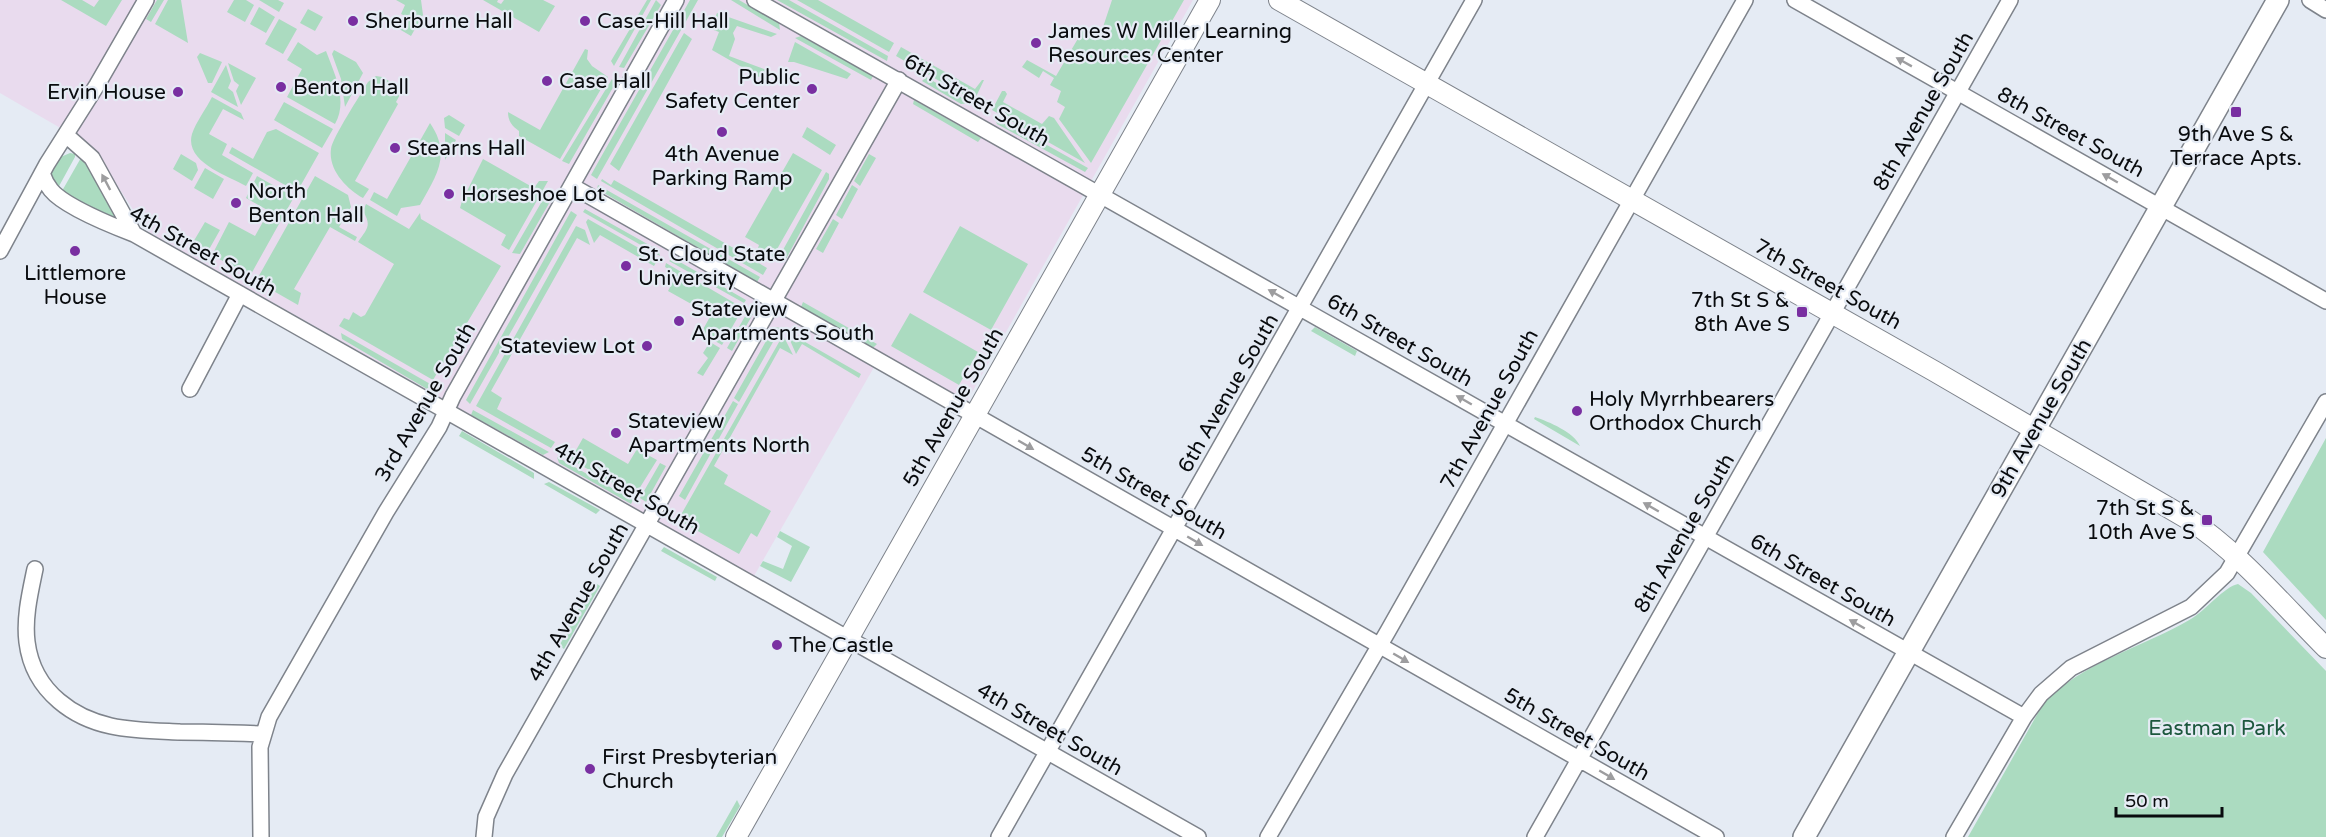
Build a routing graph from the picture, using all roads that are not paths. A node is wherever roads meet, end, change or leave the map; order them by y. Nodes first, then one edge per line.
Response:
1 (146, 0) edge
2 (676, 0) edge
3 (755, 0) edge
4 (1210, 0) edge
5 (1279, 0) edge
6 (1474, 0) edge
7 (1745, 0) edge
8 (1795, 0) edge
9 (2010, 0) edge
10 (2278, 0) edge
11 (2310, 0) edge
12 (2326, 10) edge
13 (899, 80) junction
14 (1426, 83) junction
15 (1958, 92) junction
16 (66, 135) junction
17 (42, 173) junction
18 (572, 186) junction
19 (1101, 195) junction
20 (1632, 199) junction
21 (2161, 207) junction
22 (134, 234) junction
23 (0, 250) edge
24 (240, 294) junction
25 (2326, 301) edge
26 (774, 302) junction
27 (1300, 308) junction
28 (1832, 314) junction
29 (190, 389) dead end
30 (2326, 402) edge
31 (447, 411) junction
32 (975, 416) junction
33 (1505, 424) junction
34 (2034, 429) junction
35 (647, 523) junction
36 (1175, 530) junction
37 (1705, 537) junction
38 (2236, 558) junction
39 (35, 569) dead end
40 (850, 639) junction
41 (1379, 646) junction
42 (2326, 648) edge
43 (1908, 653) junction
44 (2024, 717) junction
45 (263, 734) junction
46 (1047, 751) junction
47 (1579, 760) junction
48 (261, 837) edge
49 (484, 837) edge
50 (736, 837) edge
51 (999, 837) edge
52 (1198, 837) edge
53 (1268, 837) edge
54 (1535, 837) edge
55 (1716, 837) edge
56 (1804, 837) edge
57 (1954, 837) edge

1 - 16 street
2 - 18 street, 3rd Avenue South
3 - 13 street, 6th Street South
4 - 19 street, 5th Avenue South
5 - 14 street, 7th Street South
6 - 14 street, 6th Avenue South
7 - 20 street, 7th Avenue South
15 -> 8 street, 8th Street South
9 - 15 street, 8th Avenue South
10 - 21 main road, 9th Avenue South
11 - 12 street
13 - 19 street, 6th Street South
13 - 26 street, 4th Avenue South
14 - 20 street, 7th Street South
14 - 27 street, 6th Avenue South
21 -> 15 street, 8th Street South
15 - 28 street, 8th Avenue South
16 - 17 street
22 -> 16 street
17 - 22 street, 4th Street South
17 - 23 street
18 - 26 street, 5th Street South
18 - 31 street, 3rd Avenue South
27 -> 19 street, 6th Street South
19 - 32 street, 5th Avenue South
20 - 28 street, 7th Street South
20 - 33 street, 7th Avenue South
21 - 25 street, 8th Street South
21 - 34 main road, 9th Avenue South
22 - 24 street, 4th Street South
24 - 29 street
24 - 31 street, 4th Street South
26 - 32 street, 5th Street South
26 - 35 street, 4th Avenue South
33 -> 27 street, 6th Street South
27 - 36 street, 6th Avenue South
28 - 34 street, 7th Street South
28 - 37 street, 8th Avenue South
30 - 38 street
31 - 35 street, 4th Street South
31 - 45 street, 3rd Avenue South
32 -> 36 street, 5th Street South
32 - 40 street, 5th Avenue South
37 -> 33 street, 6th Street South
33 - 41 street, 7th Avenue South
34 - 38 street, 7th Street South
34 - 43 main road, 9th Avenue South
35 - 40 street, 4th Street South
35 - 49 street, 4th Avenue South
36 -> 41 street, 5th Street South
36 - 46 street, 6th Avenue South
43 -> 37 street, 6th Street South
37 - 47 street, 8th Avenue South
38 - 42 street, 7th Street South
38 - 44 street
39 - 45 street
40 - 46 street, 4th Street South
40 - 50 street, 5th Avenue South
41 -> 47 street, 5th Street South
41 - 53 street, 7th Avenue South
43 - 44 street, 6th Street South
43 - 56 main road, 9th Avenue South
44 - 57 street
45 - 48 street, 3rd Avenue South
46 - 51 street, 6th Avenue South
46 - 52 street, 4th Street South
47 - 54 street, 8th Avenue South
47 -> 55 street, 5th Street South

